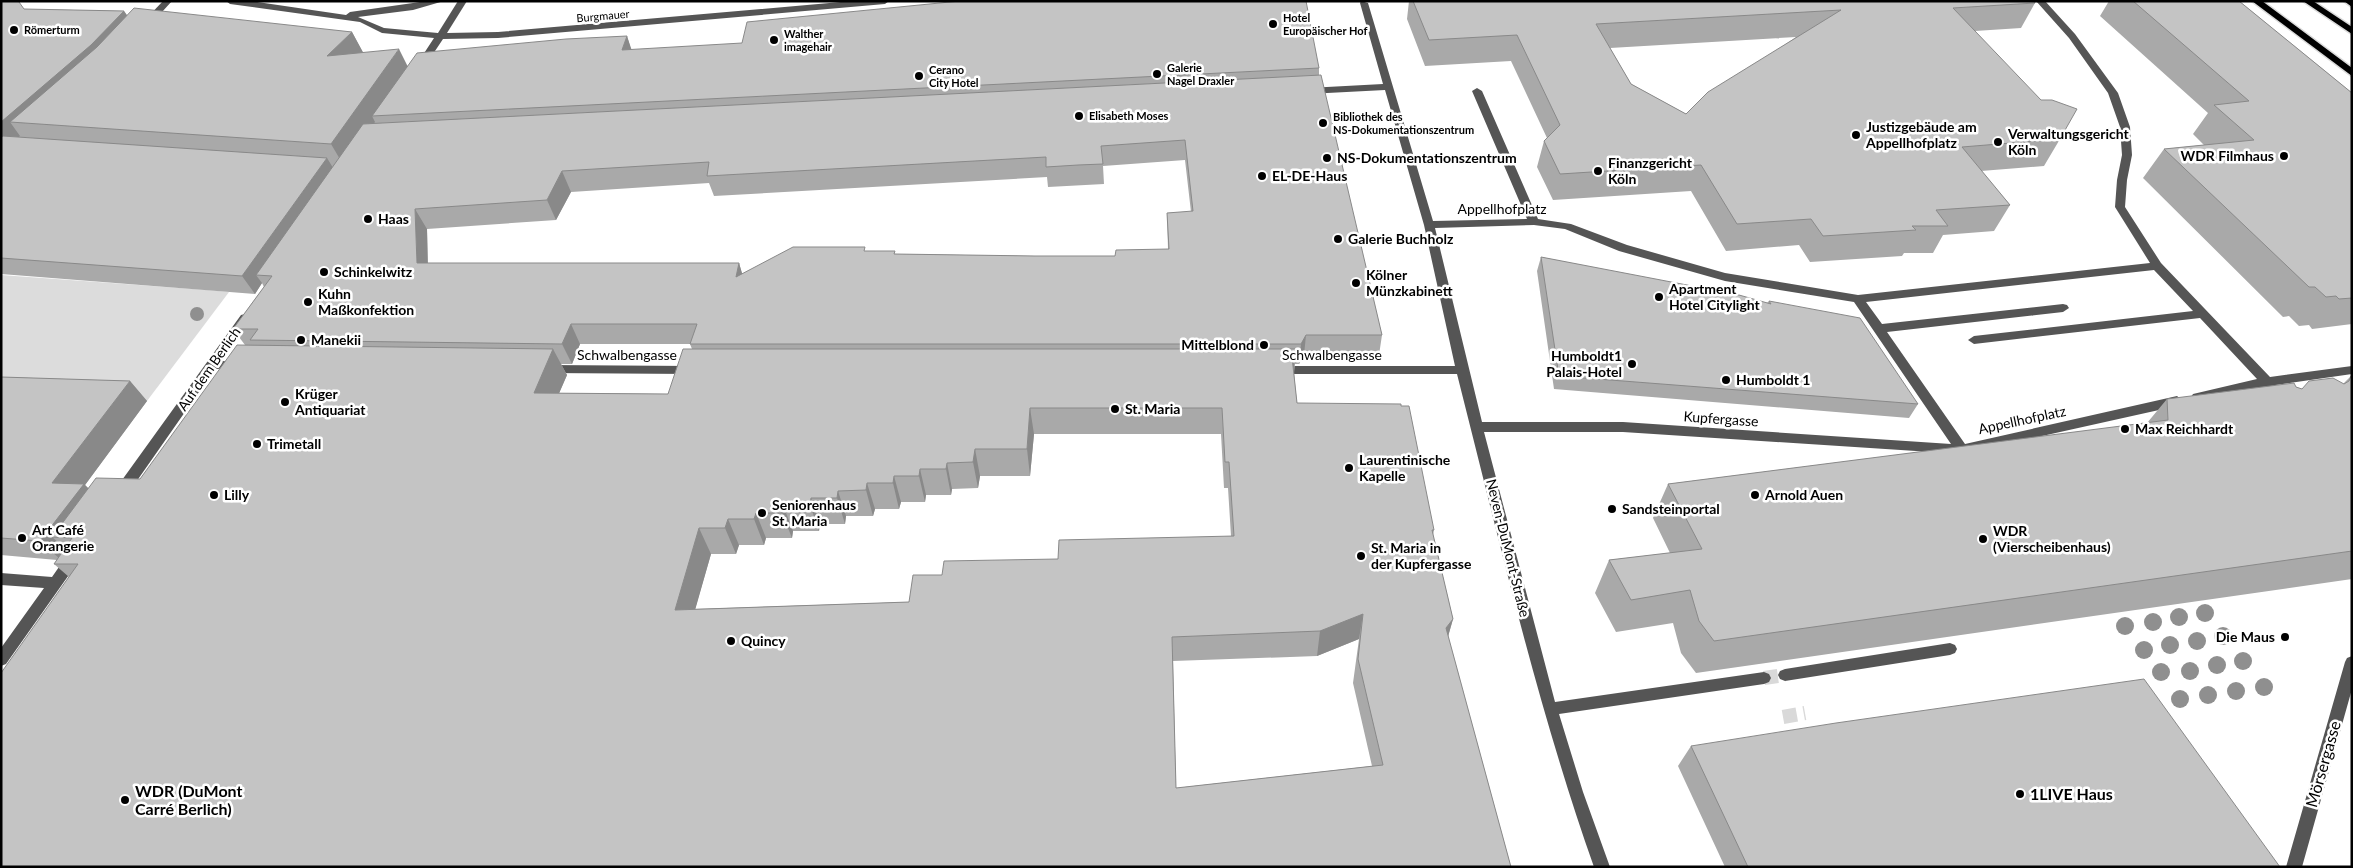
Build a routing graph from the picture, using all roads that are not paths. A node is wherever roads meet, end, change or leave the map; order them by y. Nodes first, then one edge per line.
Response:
1 (168, 1) edge
2 (230, 1) edge
3 (440, 1) edge
4 (463, 1) edge
5 (885, 1) edge
6 (2040, 1) edge
7 (2256, 1) edge
8 (2307, 1) edge
9 (2348, 1) edge
10 (1364, 2) edge
11 (2352, 4) edge
12 (338, 16) junction
13 (142, 30) edge
14 (2352, 30) edge
15 (442, 36) junction
16 (417, 72) edge
17 (2352, 72) edge
18 (1388, 87) junction
19 (1294, 91) edge
20 (1477, 91) dead end
21 (1534, 222) junction
22 (1429, 225) junction
23 (2157, 266) junction
24 (1858, 299) junction
25 (2063, 308) dead end
26 (250, 311) edge
27 (2202, 314) junction
28 (1878, 329) junction
29 (1974, 340) dead end
30 (213, 365) junction
31 (252, 365) edge
32 (537, 369) edge
33 (703, 370) edge
34 (1262, 370) edge
35 (1462, 370) junction
36 (2352, 370) edge
37 (2265, 382) junction
38 (2280, 392) edge
39 (2267, 399) edge
40 (1478, 427) junction
41 (1962, 449) junction
42 (112, 505) edge
43 (83, 544) edge
44 (1, 579) edge
45 (54, 583) junction
46 (1950, 649) edge
47 (1, 660) edge
48 (2352, 662) edge
49 (1785, 675) tunnel mouth
50 (1764, 678) tunnel mouth
51 (1550, 709) junction
52 (1602, 867) edge
53 (2294, 867) edge

1 - 13 street
2 - 12 street
3 - 12 street
4 - 15 street
5 - 15 street, Burgmauer
6 - 23 street
7 - 17 main road
8 - 14 main road
9 - 11 main road
10 - 18 street
12 - 15 street, Burgmauer
15 - 16 street
18 - 19 street
18 - 22 street
20 - 21 street
21 - 22 street, Appellhofplatz
21 - 24 street, Appellhofplatz
22 - 35 street, Neven-DuMont-Straße
23 - 24 street, Appellhofplatz
23 - 27 street
24 - 28 street
25 - 28 street
26 - 30 street, Auf dem Berlich
27 - 29 street
27 - 37 street
28 - 41 street
30 - 31 street
30 - 42 street, Auf dem Berlich
32 - 33 street, Schwalbengasse
34 - 35 street, Schwalbengasse
35 - 40 street, Neven-DuMont-Straße
36 - 37 street, Appellhofplatz
37 - 38 street
37 - 39 street
37 - 41 street, Appellhofplatz
40 - 41 street, Kupfergasse
40 - 51 street, Neven-DuMont-Straße
43 - 45 street
44 - 45 street
45 - 47 street
46 - 49 street
48 - 53 street, Mörsergasse
50 - 51 street
51 - 52 street, Neven-DuMont-Straße

